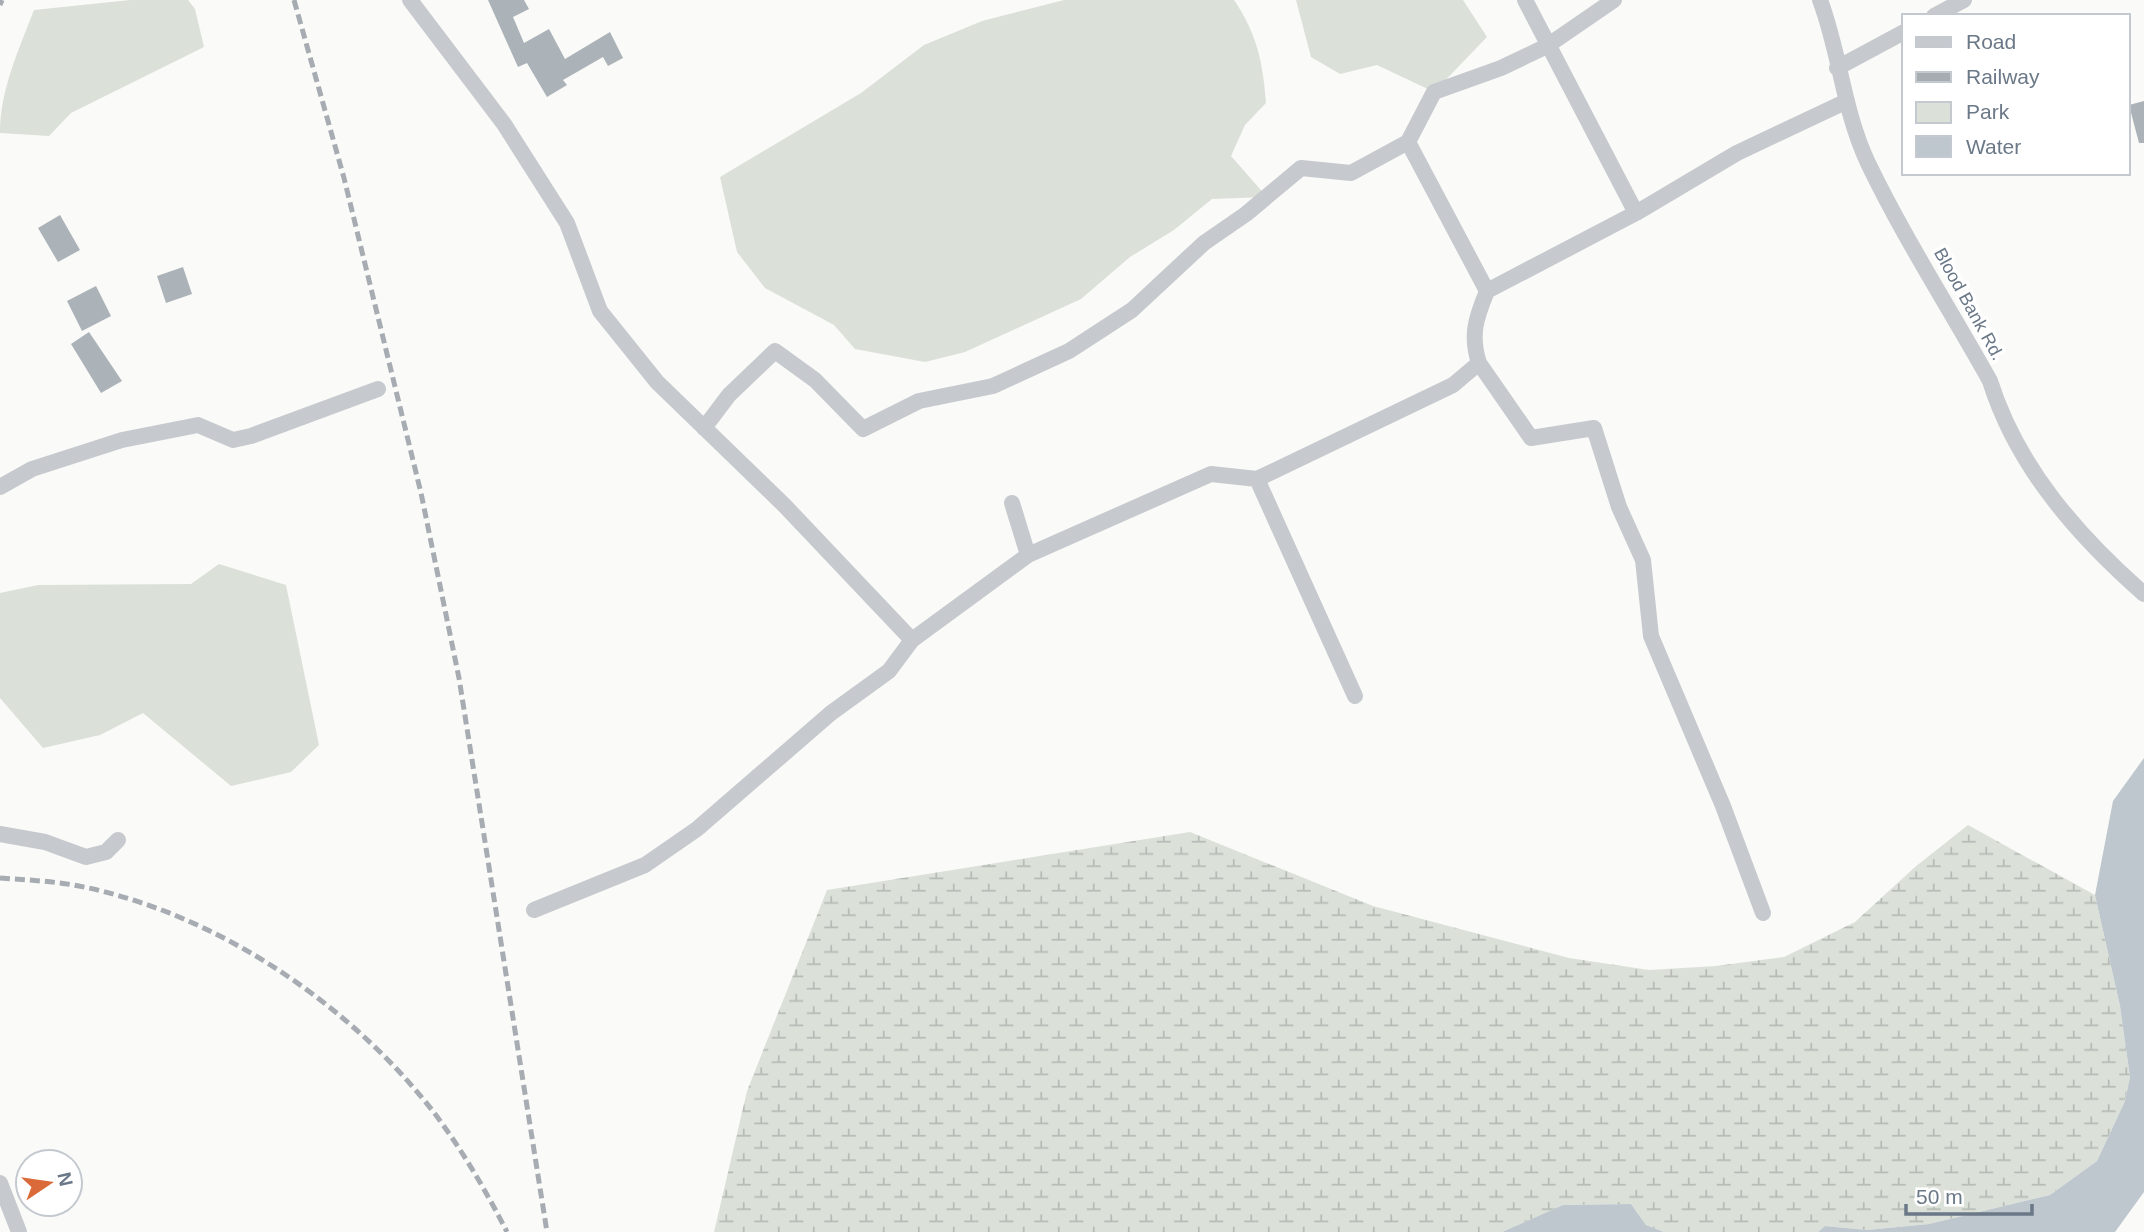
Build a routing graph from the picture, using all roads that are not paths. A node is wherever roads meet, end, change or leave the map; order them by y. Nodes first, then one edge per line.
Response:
1 (410, 0) edge
2 (1525, 0) edge
3 (1614, 0) edge
4 (1820, 0) edge
5 (1964, 0) edge
6 (1938, 14) edge
7 (1902, 33) edge
8 (1547, 46) junction
9 (1837, 68) junction
10 (1845, 102) junction
11 (1408, 142) junction
12 (1636, 213) junction
13 (1487, 291) junction
14 (1479, 363) junction
15 (377, 389) dead end
16 (704, 428) junction
17 (1257, 479) junction
18 (0, 487) edge
19 (1012, 503) dead end
20 (1028, 555) junction
21 (2144, 594) edge
22 (912, 640) junction
23 (1355, 696) dead end
24 (0, 834) edge
25 (118, 841) dead end
26 (534, 910) dead end
27 (1763, 913) dead end
28 (0, 1183) edge
29 (19, 1232) edge

1 - 16 street
2 - 8 street
3 - 8 street
4 - 9 street, Blood Bank Rd.
5 - 6 street
7 - 9 street
8 - 11 street
8 - 12 street
9 - 10 street, Blood Bank Rd.
10 - 12 street
10 - 21 street, Blood Bank Rd.
11 - 13 street
11 - 16 street
12 - 13 street
13 - 14 street
14 - 17 street
14 - 27 street
15 - 18 street
16 - 22 street
17 - 20 street
17 - 23 street
19 - 20 street
20 - 22 street
22 - 26 street
24 - 25 street
28 - 29 street

